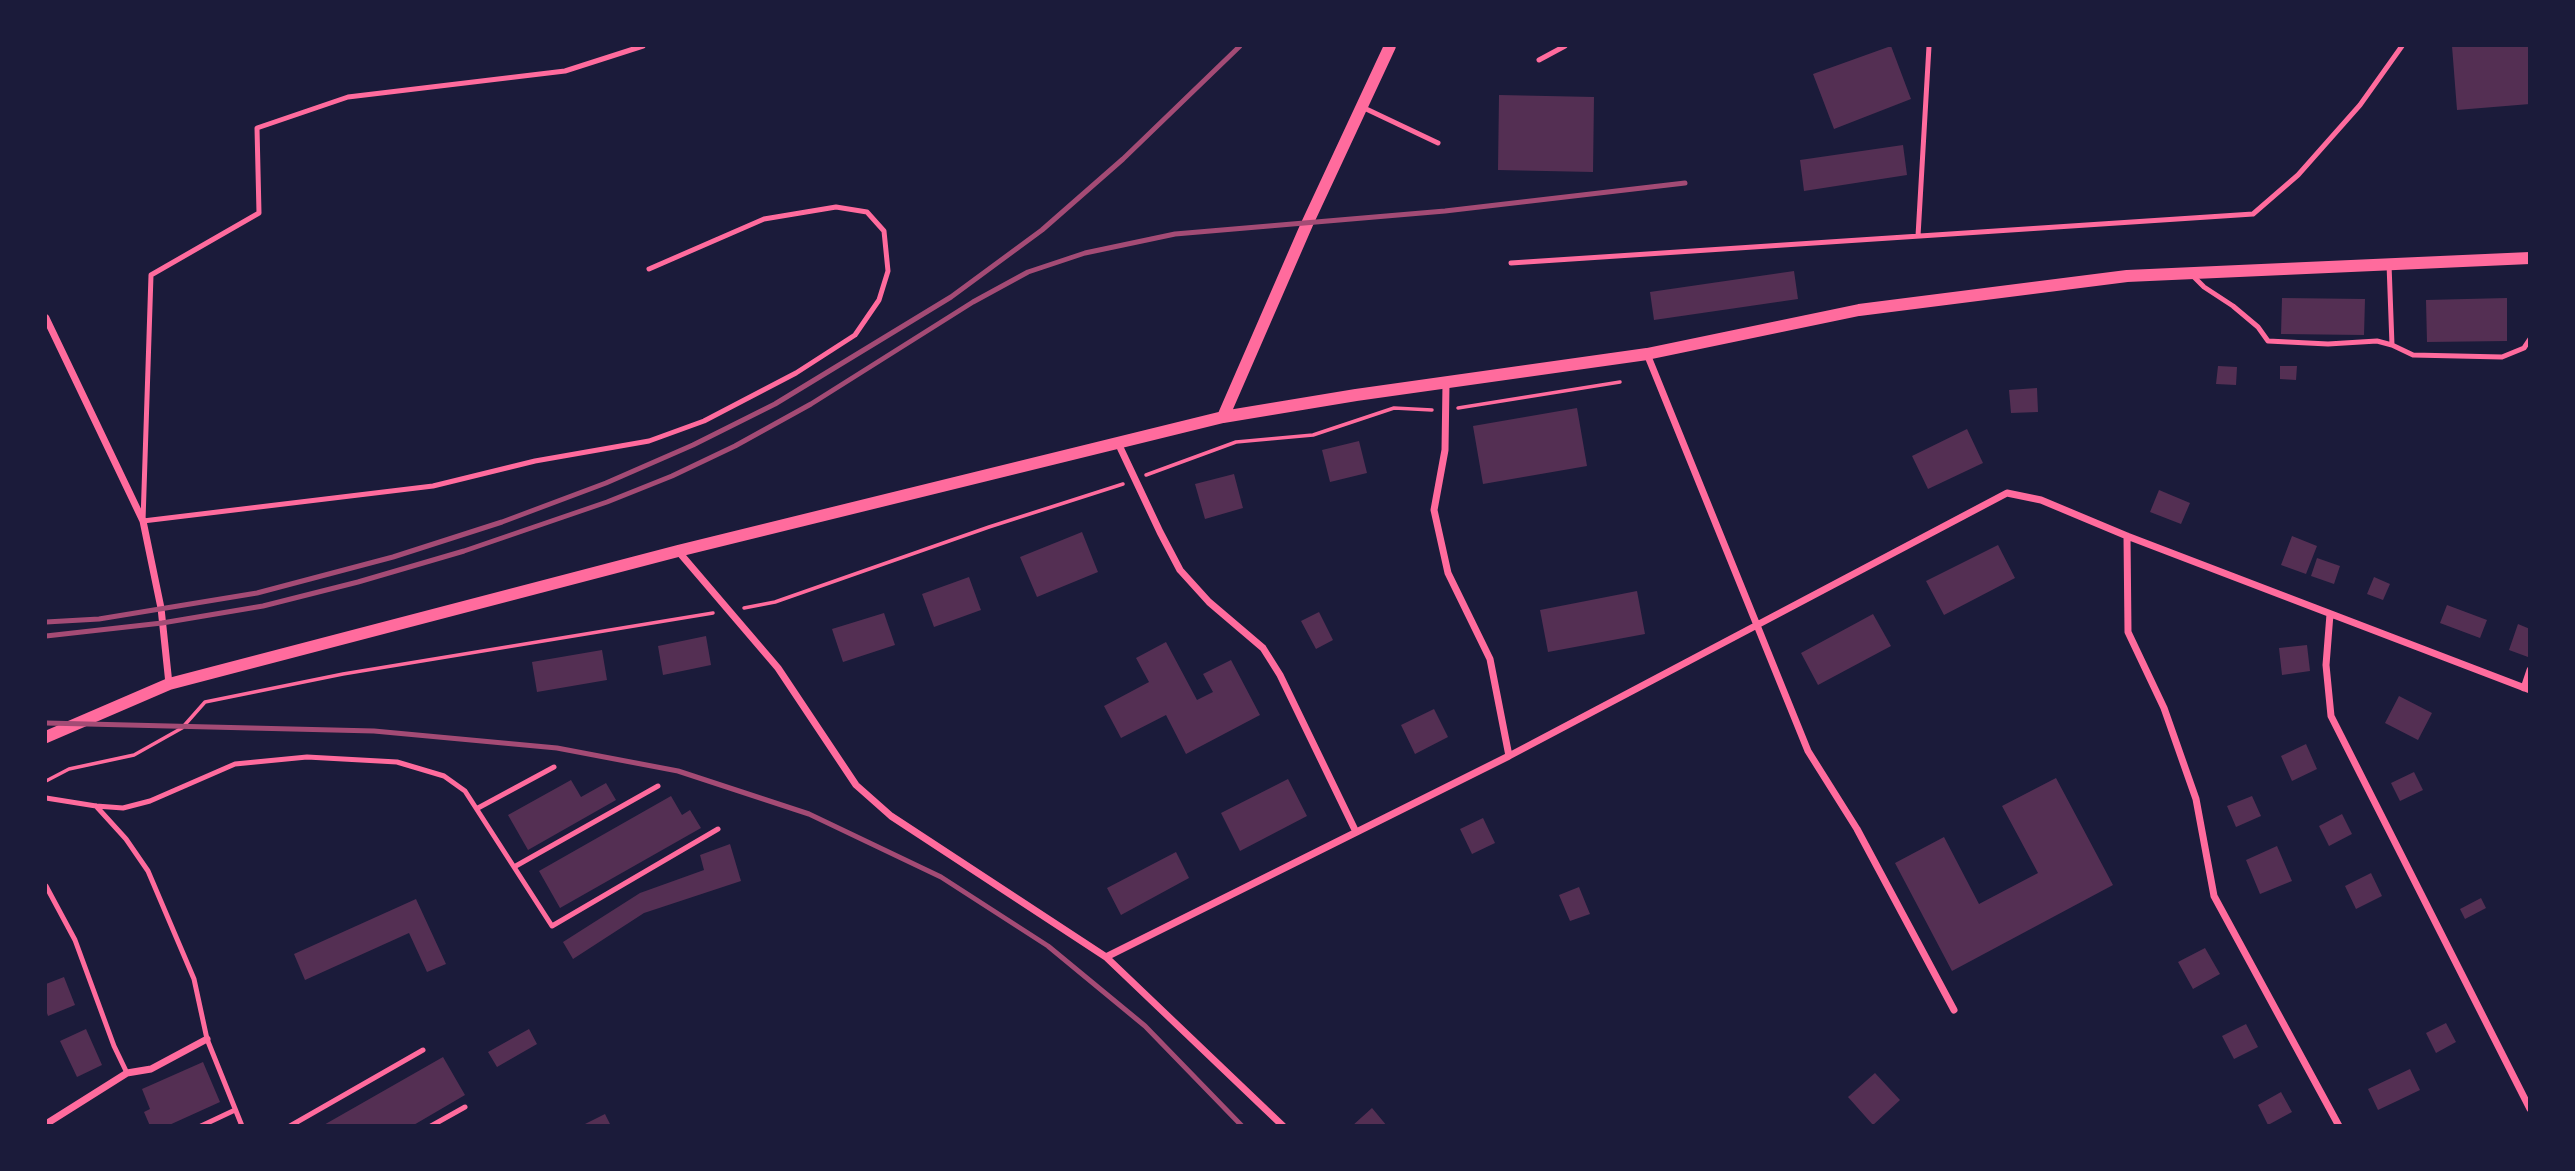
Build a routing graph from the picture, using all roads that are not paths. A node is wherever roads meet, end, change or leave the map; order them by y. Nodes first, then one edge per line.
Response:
1 (643, 46) edge
2 (1390, 46) edge
3 (1565, 46) edge
4 (1929, 46) edge
5 (2402, 46) edge
6 (1539, 60) dead end
7 (1362, 107) junction
8 (1437, 143) dead end
9 (1918, 236) junction
10 (2529, 259) edge
11 (1511, 263) dead end
12 (2389, 264) junction
13 (649, 269) dead end
14 (2190, 273) junction
15 (46, 318) edge
16 (2529, 339) edge
17 (2392, 345) junction
18 (1647, 354) junction
19 (1446, 384) junction
20 (1223, 416) junction
21 (1118, 443) junction
22 (143, 521) junction
23 (2127, 536) junction
24 (678, 551) junction
25 (2330, 614) junction
26 (1756, 625) junction
27 (2529, 670) edge
28 (169, 684) junction
29 (2527, 689) edge
30 (46, 737) edge
31 (1509, 756) junction
32 (554, 766) dead end
33 (658, 786) dead end
34 (46, 799) edge
35 (96, 806) junction
36 (478, 808) junction
37 (718, 829) dead end
38 (1356, 832) junction
39 (514, 867) junction
40 (46, 886) edge
41 (1106, 957) junction
42 (1954, 1010) dead end
43 (207, 1039) junction
44 (423, 1051) dead end
45 (127, 1073) junction
46 (466, 1107) dead end
47 (2529, 1109) edge
48 (235, 1110) junction
49 (46, 1124) edge
50 (201, 1125) edge
51 (242, 1125) edge
52 (290, 1125) edge
53 (431, 1125) edge
54 (1283, 1125) edge
55 (2339, 1125) edge

1 - 22 lane
2 - 7 street
3 - 6 lane
4 - 9 lane
5 - 9 lane
7 - 8 lane
7 - 20 street
9 - 11 lane
10 - 12 street
12 - 14 street
12 - 17 lane
13 - 22 lane
14 - 17 lane
14 - 18 street
15 - 22 street
16 - 17 lane
18 - 19 street
18 - 26 street
19 - 20 street
19 - 31 street
20 - 21 street
21 - 24 street
21 - 38 street
22 - 28 street
23 - 25 street
23 - 26 street
23 - 55 street
24 - 28 street
24 - 41 street
25 - 29 street
25 - 47 street
26 - 31 street
26 - 42 street
27 - 29 street
28 - 30 street
31 - 38 street
32 - 36 lane
33 - 39 lane
34 - 35 lane
35 - 36 lane
35 - 43 lane
36 - 39 lane
37 - 39 lane
38 - 41 street
40 - 45 lane
41 - 54 street
43 - 45 street
43 - 48 lane
44 - 52 lane
45 - 49 street
46 - 53 lane
48 - 50 lane
48 - 51 lane

